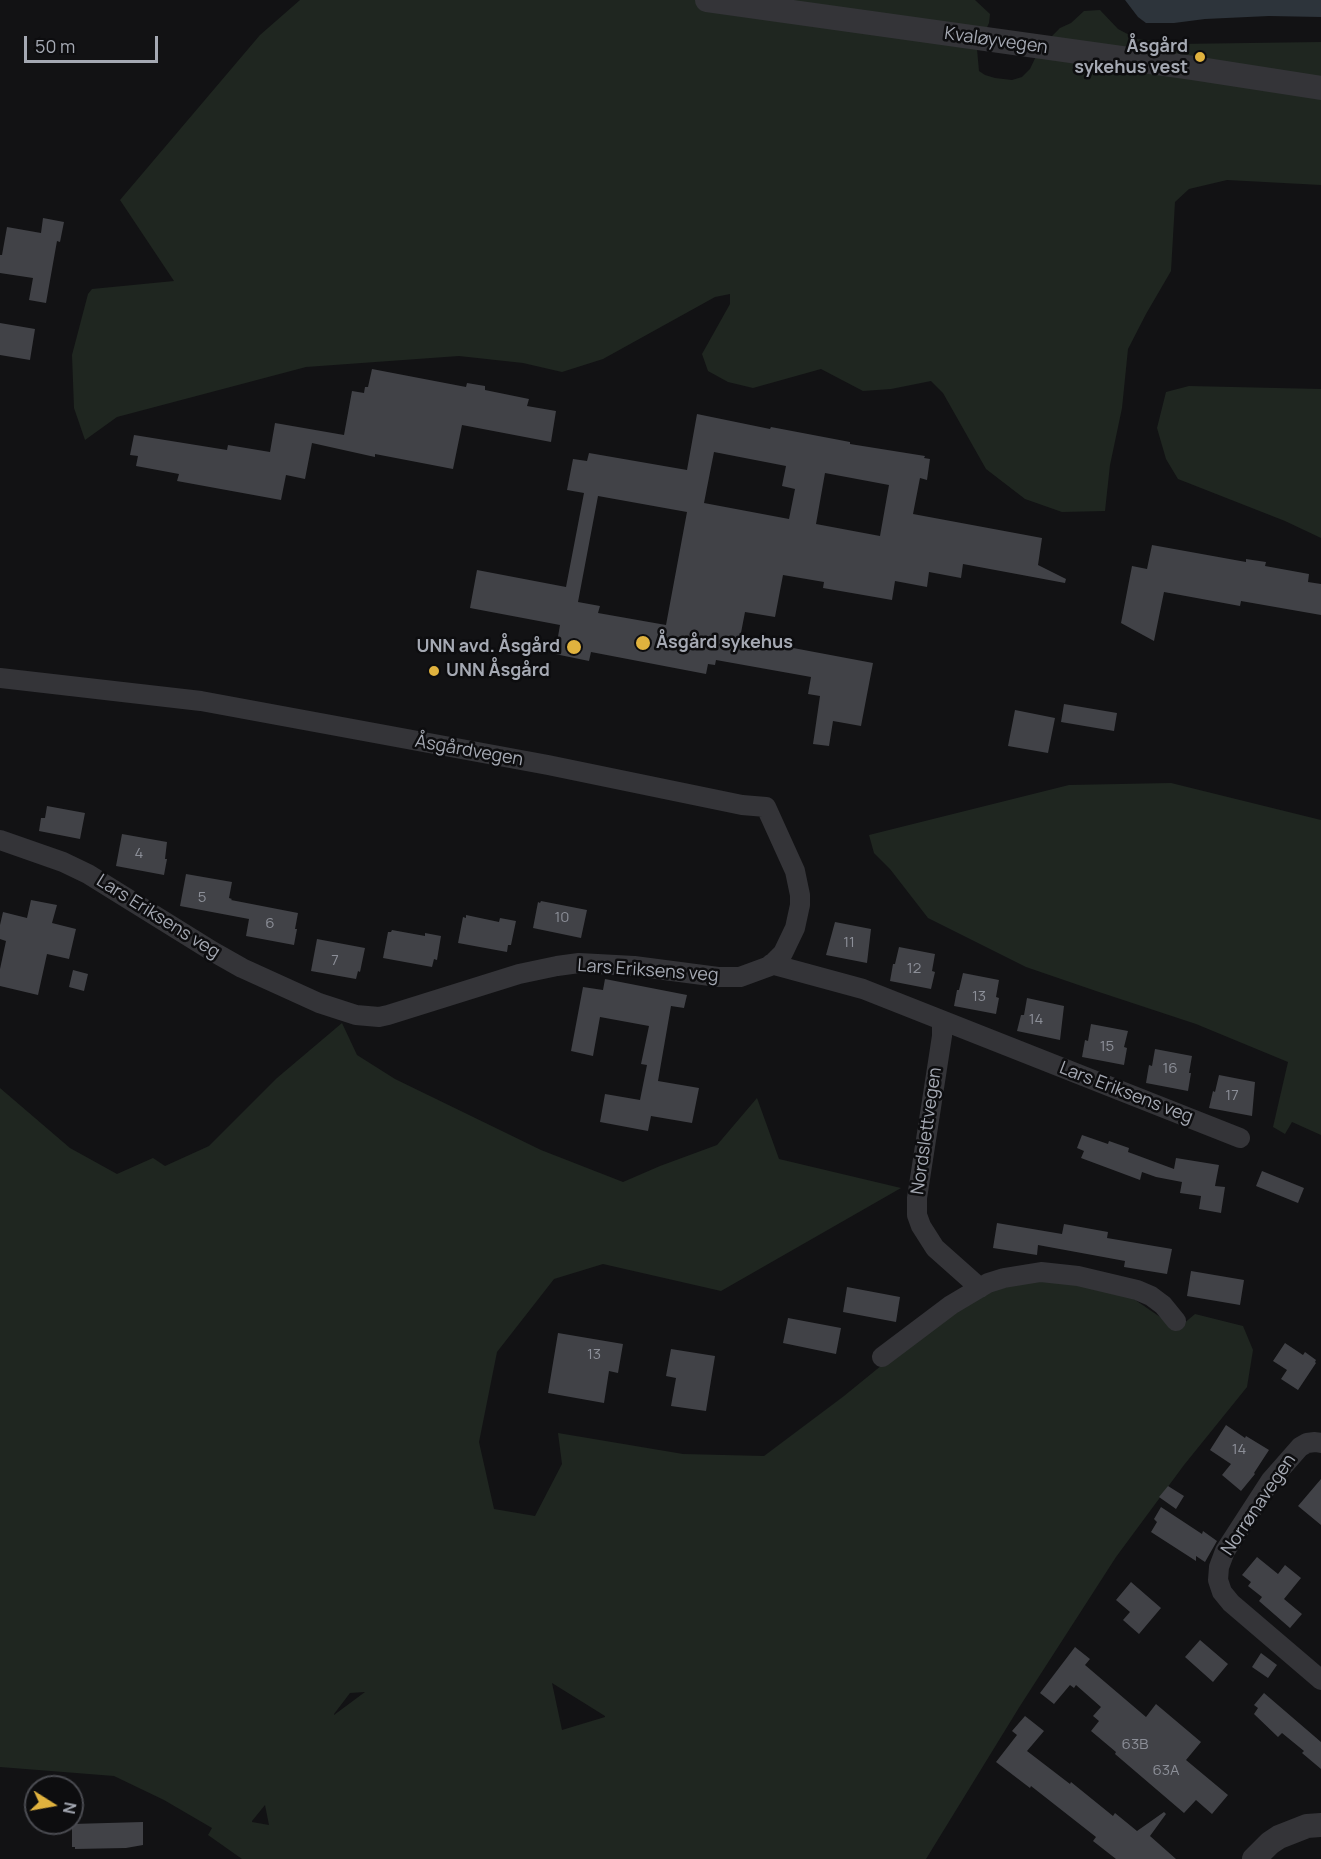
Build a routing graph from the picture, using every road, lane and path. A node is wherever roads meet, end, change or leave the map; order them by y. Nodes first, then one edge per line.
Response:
1 (707, 0) edge
2 (1321, 88) edge
3 (0, 678) edge
4 (0, 840) edge
5 (771, 964) junction
6 (942, 1022) junction
7 (1240, 1138) dead end
8 (980, 1288) junction
9 (1176, 1321) dead end
10 (882, 1357) dead end
11 (1318, 1443) edge
12 (1321, 1680) edge
13 (1321, 1825) edge
14 (1254, 1859) edge

1 - 2 street, Kvaløyvegen
3 - 5 street, Åsgårdvegen
4 - 5 street, Lars Eriksens veg
5 - 6 street, Lars Eriksens veg
6 - 7 street, Lars Eriksens veg
6 - 8 street, Nordslettvegen
8 - 9 street
8 - 10 street
11 - 12 street, Norrønavegen
13 - 14 street

